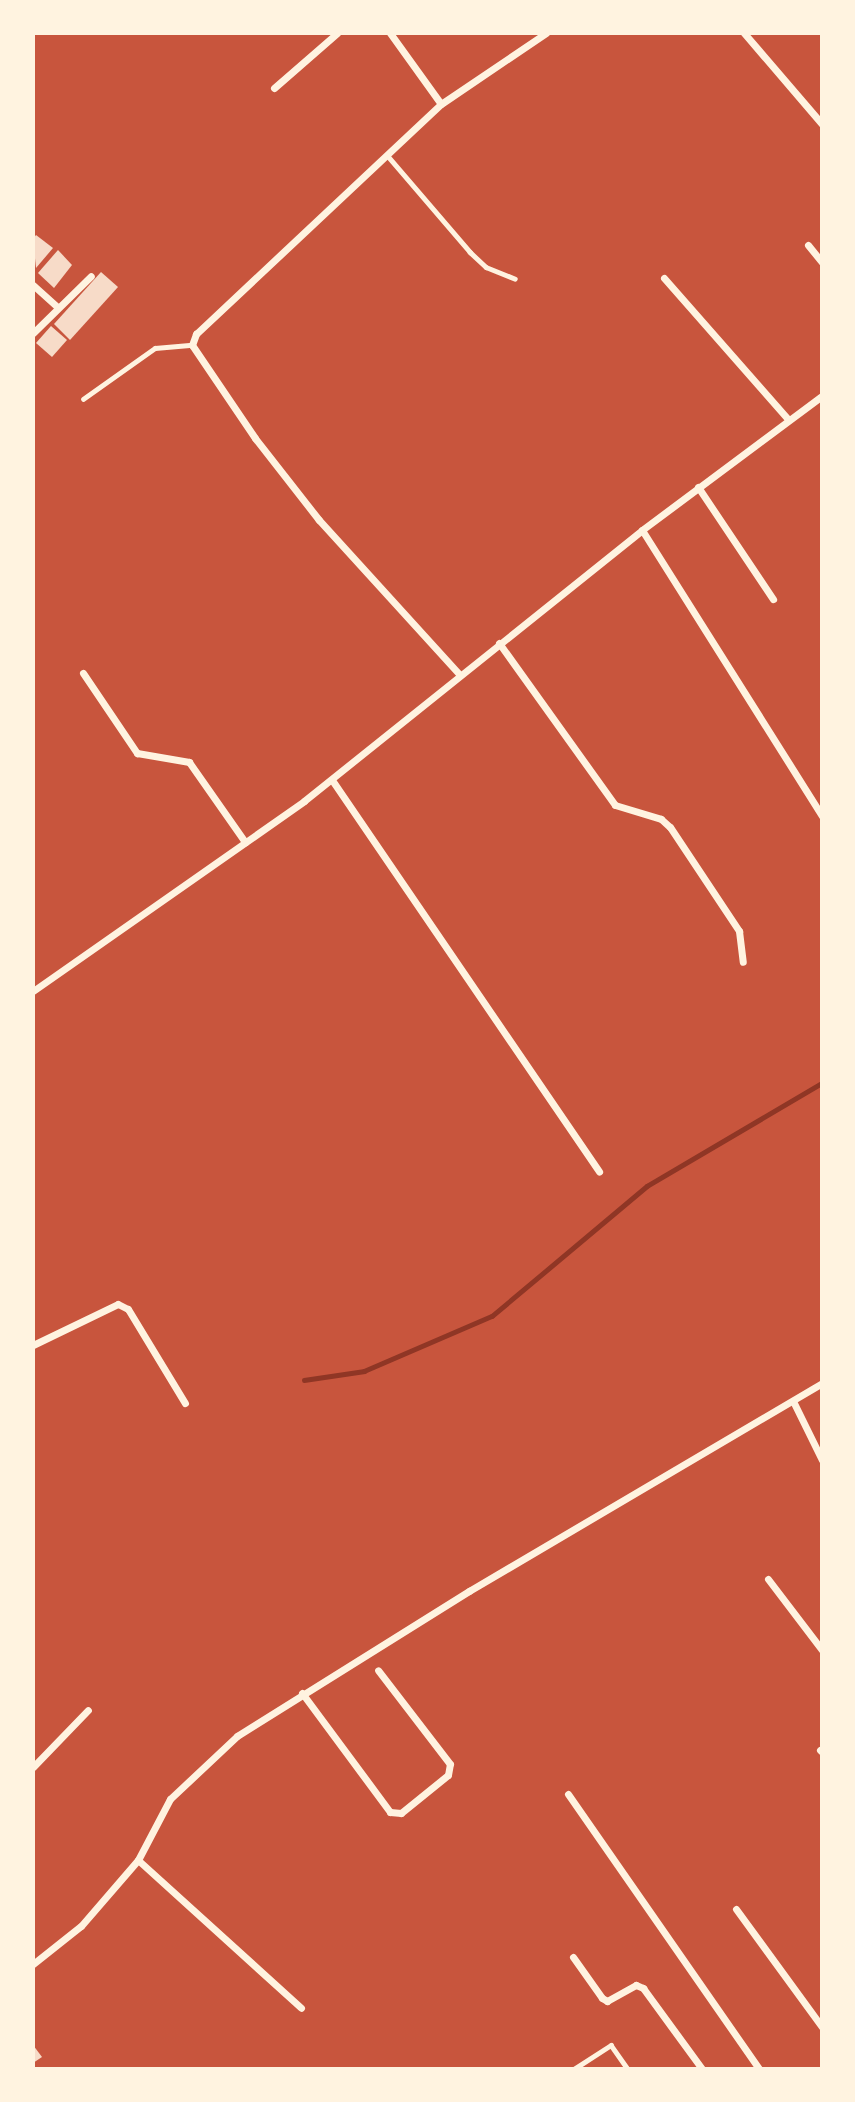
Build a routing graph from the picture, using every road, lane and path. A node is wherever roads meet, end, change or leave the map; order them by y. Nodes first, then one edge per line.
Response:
1 (337, 33) edge
2 (390, 33) edge
3 (546, 33) edge
4 (744, 33) edge
5 (274, 88) dead end
6 (441, 104) junction
7 (822, 124) edge
8 (387, 155) junction
9 (808, 245) dead end
10 (822, 262) edge
11 (92, 276) dead end
12 (664, 278) dead end
13 (515, 279) dead end
14 (33, 285) edge
15 (56, 306) junction
16 (33, 333) edge
17 (192, 345) junction
18 (822, 396) edge
19 (83, 399) dead end
20 (788, 419) junction
21 (698, 487) junction
22 (642, 530) junction
23 (773, 599) dead end
24 (499, 643) junction
25 (83, 673) dead end
26 (460, 675) junction
27 (332, 779) junction
28 (822, 816) edge
29 (245, 842) junction
30 (743, 962) dead end
31 (33, 991) edge
32 (599, 1172) dead end
33 (33, 1345) edge
34 (822, 1383) edge
35 (793, 1401) junction
36 (185, 1403) dead end
37 (822, 1460) edge
38 (768, 1579) dead end
39 (822, 1635) edge
40 (814, 1640) junction
41 (822, 1650) edge
42 (378, 1670) dead end
43 (302, 1693) junction
44 (88, 1710) dead end
45 (33, 1767) edge
46 (568, 1794) dead end
47 (138, 1860) junction
48 (736, 1909) dead end
49 (573, 1957) dead end
50 (33, 1964) edge
51 (301, 2008) dead end
52 (822, 2027) edge
53 (574, 2069) edge
54 (628, 2069) edge
55 (702, 2069) edge
56 (759, 2069) edge

1 - 5 street
2 - 6 street
3 - 6 street
4 - 7 street
6 - 8 street
8 - 13 lane
8 - 17 street
9 - 10 street
11 - 15 street
12 - 20 street
14 - 15 street
15 - 16 street
17 - 19 lane
17 - 26 street
18 - 20 street
20 - 21 street
21 - 22 street
21 - 23 street
22 - 24 street
22 - 28 street
24 - 26 street
24 - 30 street
25 - 29 street
26 - 27 street
27 - 29 street
27 - 32 street
29 - 31 street
33 - 36 street
34 - 35 street
35 - 37 street
35 - 43 street
38 - 40 street
39 - 40 street
40 - 41 street
42 - 43 street
43 - 47 street
44 - 45 street
46 - 56 street
47 - 50 street
47 - 51 street
48 - 52 street
49 - 55 street
53 - 54 lane

